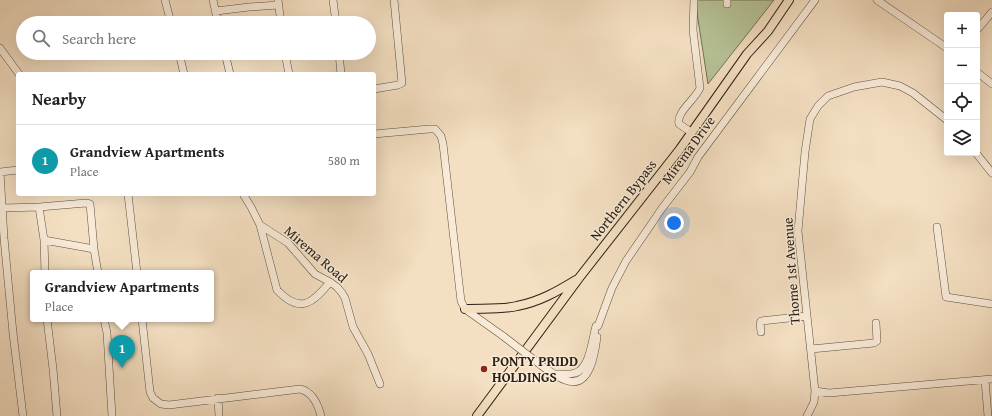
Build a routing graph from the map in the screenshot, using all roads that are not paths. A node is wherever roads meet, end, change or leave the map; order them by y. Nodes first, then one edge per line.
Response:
1 (165, 0) edge
2 (213, 0) edge
3 (333, 0) edge
4 (394, 0) edge
5 (694, 0) edge
6 (789, 0) edge
7 (815, 0) edge
8 (877, 0) edge
9 (278, 2) edge
10 (216, 11) junction
11 (992, 12) edge
12 (169, 16) edge
13 (217, 16) edge
14 (280, 16) edge
15 (335, 16) edge
16 (980, 26) edge
17 (944, 46) edge
18 (0, 48) edge
19 (181, 60) edge
20 (227, 60) edge
21 (286, 60) edge
22 (340, 60) edge
23 (18, 72) edge
24 (184, 72) edge
25 (230, 72) edge
26 (289, 72) edge
27 (341, 72) edge
28 (980, 74) edge
29 (992, 84) edge
30 (376, 89) edge
31 (944, 117) edge
32 (691, 132) junction
33 (376, 134) edge
34 (978, 156) edge
35 (16, 170) edge
36 (0, 172) edge
37 (992, 173) edge
38 (128, 196) edge
39 (244, 196) edge
40 (2, 205) edge
41 (39, 207) junction
42 (260, 225) junction
43 (937, 227) dead end
44 (44, 240) junction
45 (94, 249) junction
46 (45, 270) edge
47 (98, 270) edge
48 (137, 270) edge
49 (579, 278) junction
50 (330, 282) junction
51 (992, 304) edge
52 (465, 309) junction
53 (806, 316) junction
54 (47, 322) edge
55 (105, 322) edge
56 (142, 322) edge
57 (876, 323) dead end
58 (761, 332) dead end
59 (811, 349) junction
60 (988, 379) edge
61 (380, 384) dead end
62 (815, 391) junction
63 (218, 398) junction
64 (808, 415) edge
65 (23, 416) edge
66 (56, 416) edge
67 (112, 416) edge
68 (219, 416) edge
69 (321, 416) edge
70 (477, 416) edge
71 (988, 416) edge

1 - 12 street
2 - 10 street
3 - 15 street
4 - 30 street
5 - 32 street
6 - 32 main road, Northern Bypass
7 - 52 street, Mirema Drive, bridge
8 - 17 street
9 - 10 street
9 - 14 street
10 - 13 street
11 - 16 street
18 - 23 street
19 - 24 street
20 - 25 street
21 - 26 street
22 - 27 street
28 - 29 street
31 - 53 street, Thome 1st Avenue
32 - 49 main road, Northern Bypass
33 - 52 street
34 - 37 street
35 - 36 street
36 - 40 street
38 - 48 street
39 - 42 street
40 - 41 street
40 - 65 street
41 - 44 street
41 - 45 street
42 - 50 street, Mirema Road
42 - 50 street
43 - 51 street
44 - 45 street
44 - 46 street
45 - 47 street
49 - 52 main road
49 - 70 main road, Northern Bypass
50 - 61 street, Mirema Road
53 - 58 street
53 - 59 street, Thome 1st Avenue
54 - 66 street
55 - 67 street
56 - 63 street
57 - 59 street
59 - 62 street, Thome 1st Avenue
60 - 62 street
60 - 71 street
62 - 64 street, Thome 1st Avenue
63 - 68 street
63 - 69 street

